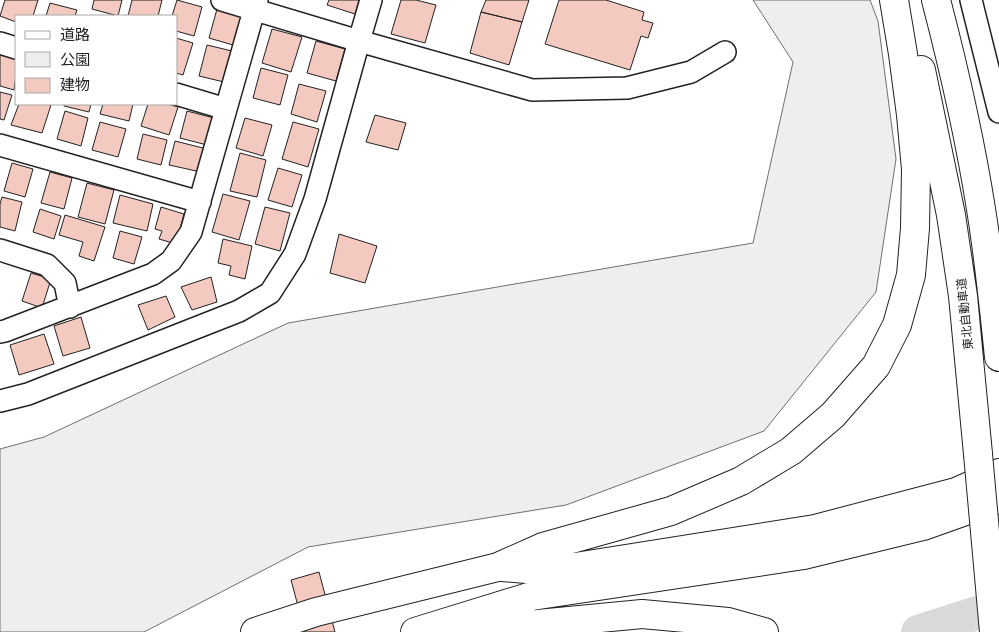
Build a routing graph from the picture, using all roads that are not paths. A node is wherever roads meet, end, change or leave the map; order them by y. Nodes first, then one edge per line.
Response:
1 (222, 0) edge
2 (371, 0) edge
3 (894, 0) edge
4 (903, 0) edge
5 (936, 0) edge
6 (970, 0) edge
7 (256, 5) edge
8 (359, 41) junction
9 (0, 43) edge
10 (15, 48) edge
11 (725, 52) dead end
12 (178, 95) edge
13 (226, 109) junction
14 (999, 112) edge
15 (0, 145) edge
16 (200, 202) junction
17 (0, 250) edge
18 (70, 307) junction
19 (0, 332) edge
20 (999, 357) edge
21 (0, 401) edge
22 (999, 473) edge
23 (999, 499) edge
24 (498, 567) junction
25 (255, 632) edge
26 (417, 632) edge
27 (764, 632) edge
28 (994, 632) edge

1 - 7 street
2 - 8 street
3 - 24 highway
4 - 28 highway, 東北自動車道, bridge
5 - 20 highway
6 - 14 street
7 - 8 street
7 - 13 street
8 - 11 street
8 - 21 street
9 - 10 street
12 - 13 street
13 - 16 street
15 - 16 street
16 - 18 street
17 - 18 street
18 - 19 street
22 - 24 highway
23 - 26 highway
24 - 25 highway
26 - 27 highway

